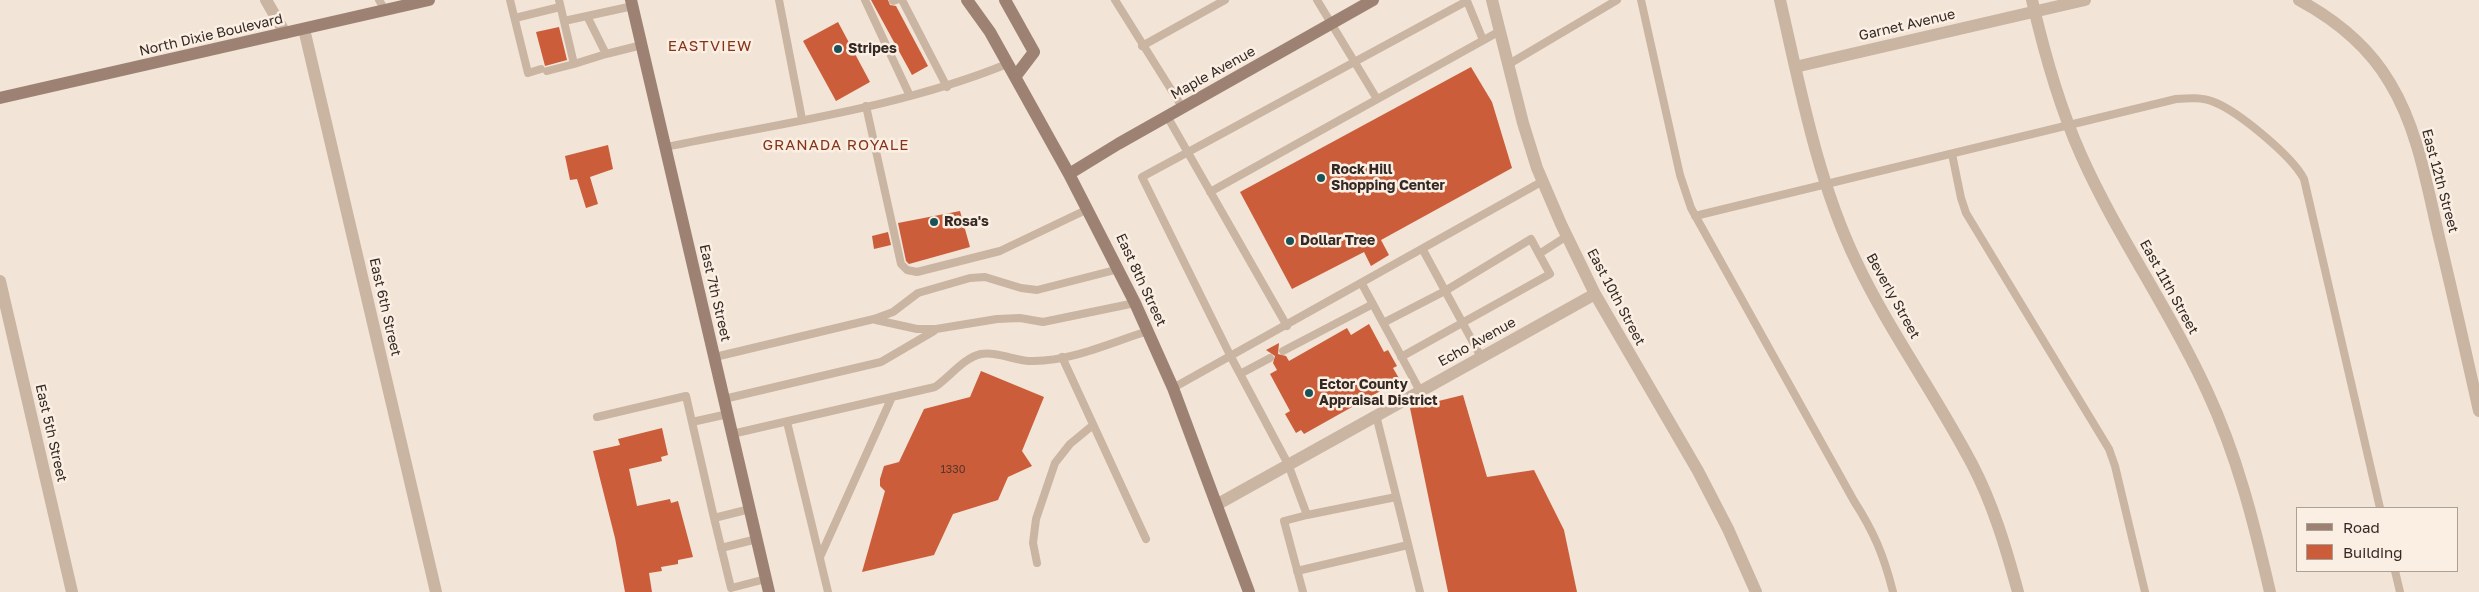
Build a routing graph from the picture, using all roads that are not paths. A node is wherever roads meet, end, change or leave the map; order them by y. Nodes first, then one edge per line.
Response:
1 (266, 0) edge
2 (429, 0) edge
3 (510, 0) edge
4 (779, 0) edge
5 (902, 0) edge
6 (1005, 0) edge
7 (1116, 0) edge
8 (1225, 0) edge
9 (1317, 0) edge
10 (1373, 0) edge
11 (1492, 0) edge
12 (1617, 0) edge
13 (1641, 0) edge
14 (1780, 0) edge
15 (2085, 0) edge
16 (2299, 0) edge
17 (415, 1) edge
18 (968, 1) edge
19 (1467, 1) edge
20 (632, 3) edge
21 (868, 3) edge
22 (560, 4) edge
23 (382, 5) edge
24 (2033, 5) edge
25 (587, 16) junction
26 (515, 18) junction
27 (564, 21) junction
28 (1330, 24) junction
29 (304, 29) junction
30 (1500, 31) junction
31 (285, 33) junction
32 (1483, 40) junction
33 (642, 45) junction
34 (1142, 46) junction
35 (606, 54) junction
36 (1354, 61) junction
37 (574, 64) junction
38 (1007, 64) junction
39 (1508, 64) junction
40 (1795, 67) junction
41 (1014, 77) junction
42 (947, 86) junction
43 (910, 96) junction
44 (0, 98) edge
45 (1377, 99) junction
46 (866, 106) junction
47 (1182, 107) junction
48 (1167, 116) junction
49 (802, 119) junction
50 (2069, 126) junction
51 (666, 148) junction
52 (1188, 151) junction
53 (1952, 154) junction
54 (1070, 174) junction
55 (1542, 181) junction
56 (1828, 185) junction
57 (1210, 192) junction
58 (1088, 209) junction
59 (1695, 216) junction
60 (1567, 236) junction
61 (1423, 250) junction
62 (1539, 254) junction
63 (1119, 269) junction
64 (0, 281) edge
65 (1362, 284) junction
66 (1445, 290) junction
67 (1595, 294) junction
68 (1136, 303) junction
69 (1372, 304) junction
70 (874, 319) junction
71 (1382, 323) junction
72 (1462, 323) junction
73 (1287, 326) junction
74 (936, 329) junction
75 (1148, 331) junction
76 (1283, 351) dead end
77 (714, 357) junction
78 (1062, 357) junction
79 (1401, 357) junction
80 (1481, 357) junction
81 (1231, 358) junction
82 (1270, 358) dead end
83 (1240, 374) junction
84 (1174, 388) junction
85 (1420, 391) junction
86 (892, 397) junction
87 (724, 399) junction
88 (2479, 411) edge
89 (728, 414) junction
90 (1376, 415) junction
91 (597, 417) dead end
92 (692, 422) junction
93 (786, 422) junction
94 (1093, 425) junction
95 (732, 434) junction
96 (1288, 464) junction
97 (1396, 497) junction
98 (1218, 504) junction
99 (2380, 507) edge
100 (750, 510) junction
101 (1306, 515) junction
102 (714, 518) junction
103 (757, 539) junction
104 (1146, 539) dead end
105 (1408, 545) junction
106 (722, 548) junction
107 (820, 557) junction
108 (1038, 563) dead end
109 (1297, 570) junction
110 (2395, 572) edge
111 (768, 586) edge
112 (72, 592) edge
113 (436, 592) edge
114 (828, 592) edge
115 (1249, 592) edge
116 (1303, 592) edge
117 (1420, 592) edge
118 (1756, 592) edge
119 (1893, 592) edge
120 (2018, 592) edge
121 (2145, 592) edge
122 (2270, 592) edge
123 (2400, 592) edge

1 - 31 street
2 - 17 main road, North Dixie Boulevard
3 - 26 lane
4 - 49 lane
5 - 42 lane
6 - 41 main road
7 - 34 lane
8 - 34 lane
9 - 28 lane
10 - 28 main road, Maple Avenue
11 - 30 street, East 10th Street
12 - 39 lane
13 - 59 lane
14 - 40 street, Beverly Street
15 - 24 street, Garnet Avenue
16 - 88 street, East 12th Street
17 - 23 main road, North Dixie Boulevard
18 - 38 main road, East 8th Street
19 - 32 lane
19 - 36 lane
20 - 25 lane
20 - 33 main road, East 7th Street
21 - 43 lane
22 - 26 lane
22 - 27 lane
23 - 29 main road, North Dixie Boulevard
24 - 40 street, Garnet Avenue
24 - 50 street, East 11th Street
25 - 27 lane
25 - 35 lane
26 - 37 lane
27 - 37 lane
28 - 36 lane
28 - 47 main road, Maple Avenue
29 - 31 main road, North Dixie Boulevard
29 - 113 street, East 6th Street
30 - 32 lane
30 - 39 street, East 10th Street
31 - 44 main road, North Dixie Boulevard
32 - 45 lane
33 - 35 lane
33 - 51 main road, East 7th Street
34 - 47 lane
35 - 37 lane
36 - 45 lane
36 - 52 lane
38 - 41 main road, East 8th Street
38 - 42 lane
39 - 55 street, East 10th Street
40 - 56 street, Beverly Street
41 - 54 main road, East 8th Street
42 - 43 lane
43 - 46 lane
45 - 57 lane
46 - 49 lane
46 - 58 lane
47 - 48 main road, Maple Avenue
48 - 52 lane
48 - 54 main road, Maple Avenue
49 - 51 lane
50 - 53 lane
50 - 99 lane
50 - 122 street, East 11th Street
51 - 77 main road, East 7th Street
52 - 57 lane
52 - 81 lane
53 - 56 lane
53 - 121 lane
54 - 58 main road, East 8th Street
55 - 60 street, East 10th Street
55 - 61 lane
56 - 59 lane
56 - 120 street, Beverly Street
57 - 73 lane
58 - 63 main road, East 8th Street
59 - 119 lane
60 - 62 lane
60 - 67 street, East 10th Street
61 - 65 lane
61 - 66 lane
62 - 66 lane
62 - 72 lane
63 - 68 main road, East 8th Street
63 - 70 lane
64 - 112 street, East 5th Street
65 - 69 lane
65 - 73 lane
66 - 71 lane
66 - 72 lane
67 - 80 street, Echo Avenue
67 - 118 street, East 10th Street
68 - 74 lane
68 - 75 main road, East 8th Street
69 - 71 lane
69 - 76 lane
70 - 74 lane
70 - 77 lane
71 - 79 lane
72 - 79 lane
72 - 80 lane
73 - 81 lane
74 - 87 lane
75 - 78 lane
75 - 84 main road, East 8th Street
77 - 87 main road, East 7th Street
78 - 86 lane
78 - 94 lane
79 - 85 lane
80 - 85 street, Echo Avenue
81 - 83 lane
81 - 84 lane
82 - 83 lane
83 - 96 lane
84 - 98 main road, East 8th Street
85 - 90 street, Echo Avenue
86 - 93 lane
86 - 107 lane
87 - 89 main road, East 7th Street
89 - 92 lane
89 - 95 main road, East 7th Street
90 - 96 street, Echo Avenue
90 - 97 lane
91 - 92 lane
92 - 102 lane
93 - 95 lane
93 - 107 lane
94 - 104 lane
94 - 108 lane
95 - 100 main road, East 7th Street
96 - 98 street, Echo Avenue
96 - 101 lane
97 - 101 lane
97 - 105 lane
98 - 115 main road, East 8th Street
100 - 102 lane
100 - 103 main road, East 7th Street
101 - 109 lane
102 - 106 lane
103 - 106 lane
103 - 111 main road, East 7th Street
105 - 109 lane
105 - 117 lane
106 - 111 lane
107 - 114 lane
109 - 116 lane
110 - 123 lane

